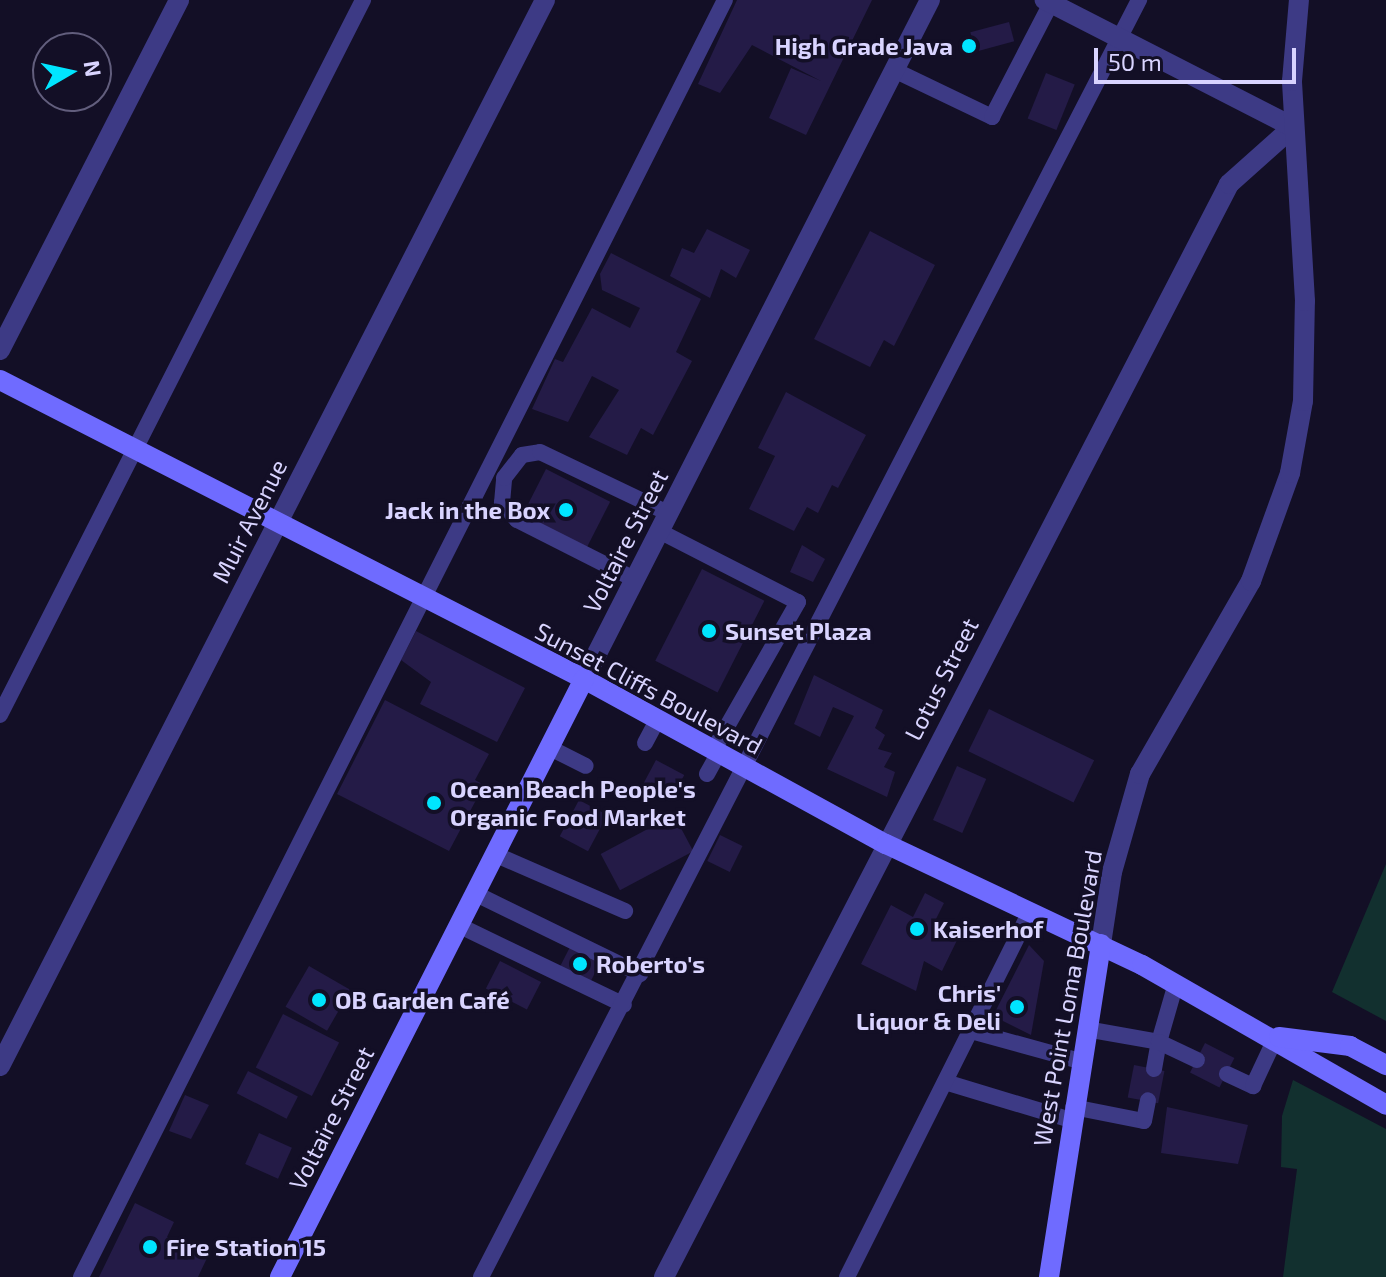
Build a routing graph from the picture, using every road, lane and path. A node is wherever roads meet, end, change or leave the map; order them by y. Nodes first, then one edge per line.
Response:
1 (179, 0) edge
2 (363, 0) edge
3 (545, 0) edge
4 (725, 0) edge
5 (930, 0) edge
6 (1139, 0) edge
7 (1299, 0) edge
8 (1048, 2) edge
9 (1120, 38) junction
10 (894, 70) junction
11 (1293, 127) junction
12 (0, 350) edge
13 (0, 380) edge
14 (134, 449) junction
15 (663, 522) junction
16 (277, 523) junction
17 (634, 579) junction
18 (421, 599) junction
19 (584, 679) junction
20 (0, 715) edge
21 (658, 719) junction
22 (645, 743) dead end
23 (548, 747) junction
24 (716, 751) junction
25 (586, 766) dead end
26 (747, 768) junction
27 (707, 774) dead end
28 (886, 844) junction
29 (494, 854) junction
30 (474, 893) junction
31 (625, 911) dead end
32 (1030, 912) junction
33 (458, 925) junction
34 (1101, 944) junction
35 (640, 974) junction
36 (1176, 983) junction
37 (624, 1005) junction
38 (1086, 1029) junction
39 (971, 1031) junction
40 (1276, 1037) junction
41 (1159, 1042) junction
42 (1197, 1060) dead end
43 (1080, 1061) junction
44 (1386, 1065) edge
45 (0, 1066) edge
46 (1154, 1069) dead end
47 (1227, 1074) dead end
48 (945, 1082) junction
49 (1148, 1100) dead end
50 (1386, 1105) edge
51 (1072, 1114) junction
52 (81, 1277) edge
53 (280, 1277) edge
54 (481, 1277) edge
55 (664, 1277) edge
56 (847, 1277) edge
57 (1049, 1277) edge

1 - 12 street
2 - 14 lane
3 - 16 street, Muir Avenue
4 - 18 lane
5 - 10 street, Voltaire Street
6 - 9 lane
7 - 11 street, West Point Loma Boulevard
8 - 9 street
8 - 10 lane
9 - 11 street
9 - 26 lane
10 - 15 street, Voltaire Street
11 - 28 street, Lotus Street
11 - 34 street, West Point Loma Boulevard
13 - 14 main road, Sunset Cliffs Boulevard
14 - 16 main road, Sunset Cliffs Boulevard
14 - 20 lane
15 - 17 street, Voltaire Street
15 - 17 lane
15 - 24 lane
16 - 18 main road, Sunset Cliffs Boulevard
16 - 45 street, Muir Avenue
17 - 19 street, Voltaire Street
18 - 19 main road, Sunset Cliffs Boulevard
18 - 52 lane
19 - 21 main road, Sunset Cliffs Boulevard
19 - 23 main road, Voltaire Street
21 - 22 lane
21 - 24 main road, Sunset Cliffs Boulevard
23 - 25 lane
23 - 29 main road, Voltaire Street
24 - 26 main road, Sunset Cliffs Boulevard
24 - 27 lane
26 - 28 main road, Sunset Cliffs Boulevard
26 - 35 lane
28 - 32 main road, Sunset Cliffs Boulevard
28 - 55 street, Lotus Street
29 - 30 main road, Voltaire Street
29 - 31 lane
30 - 33 main road, Voltaire Street
30 - 35 lane
32 - 34 main road, Sunset Cliffs Boulevard
32 - 39 lane
33 - 37 lane
33 - 53 main road, Voltaire Street
34 - 36 main road, Sunset Cliffs Boulevard
34 - 38 main road, West Point Loma Boulevard
35 - 37 lane
36 - 40 main road, Sunset Cliffs Boulevard
36 - 41 lane
37 - 54 lane
38 - 41 lane
38 - 43 main road, West Point Loma Boulevard
39 - 43 lane
39 - 48 lane
40 - 44 main road, Sunset Cliffs Boulevard
40 - 47 lane
40 - 50 main road, Sunset Cliffs Boulevard
41 - 42 lane
41 - 46 lane
43 - 51 main road, West Point Loma Boulevard
48 - 51 lane
48 - 56 lane
49 - 51 lane
51 - 57 main road, West Point Loma Boulevard

